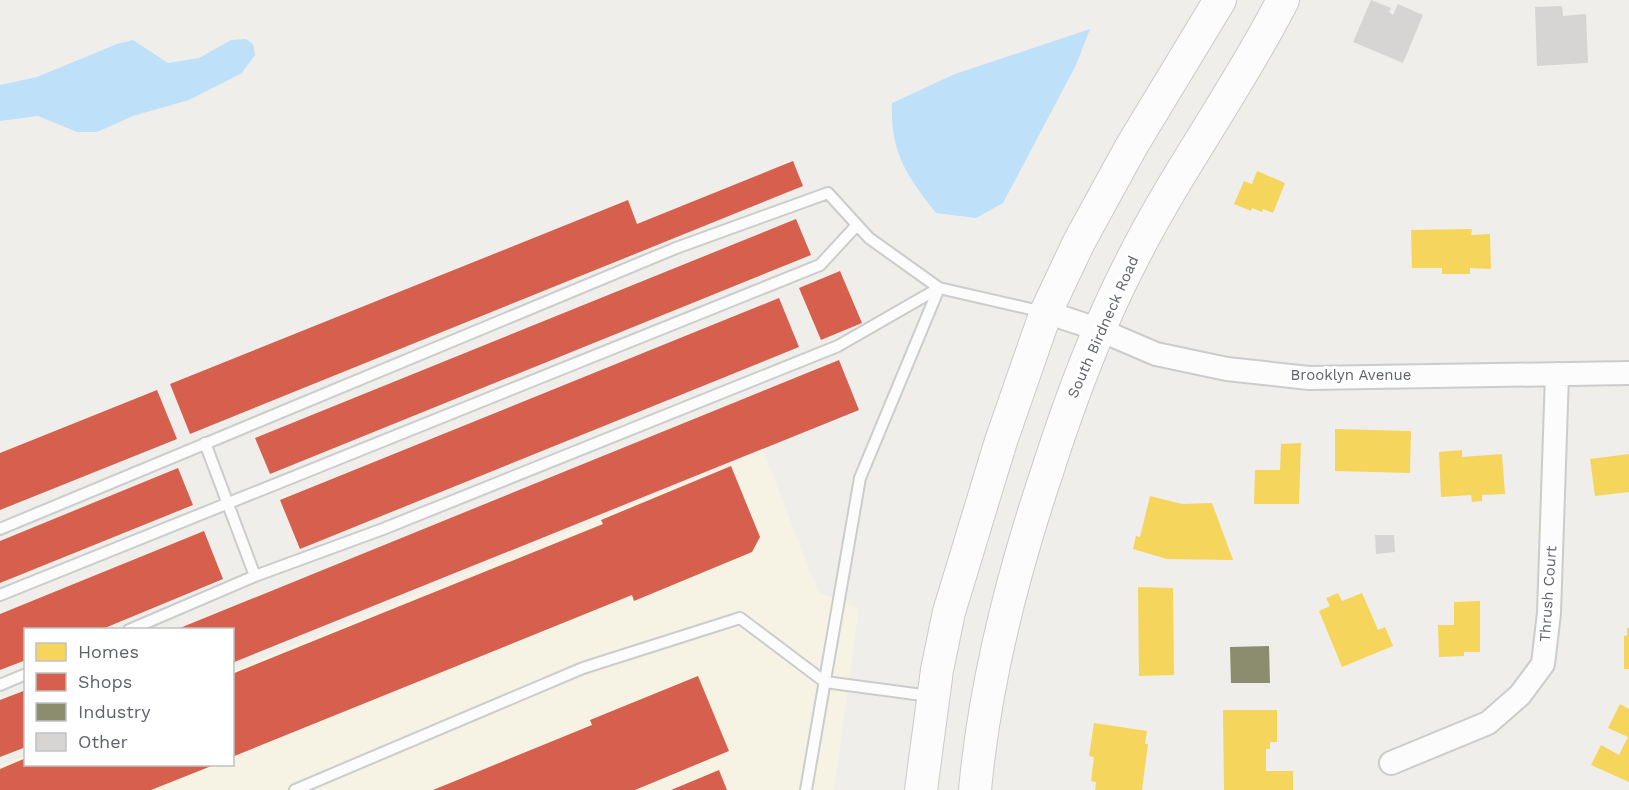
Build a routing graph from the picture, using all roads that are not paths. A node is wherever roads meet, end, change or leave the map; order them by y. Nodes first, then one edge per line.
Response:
1 (1220, 0) edge
2 (1283, 0) edge
3 (856, 225) junction
4 (939, 288) junction
5 (1046, 312) junction
6 (1100, 330) junction
7 (1629, 373) edge
8 (1557, 374) junction
9 (205, 443) junction
10 (227, 504) junction
11 (0, 528) edge
12 (255, 576) junction
13 (0, 595) edge
14 (134, 628) edge
15 (24, 675) edge
16 (825, 682) junction
17 (0, 685) edge
18 (933, 697) junction
19 (1391, 763) dead end
20 (295, 790) edge
21 (806, 790) edge
22 (921, 790) edge
23 (975, 790) edge

1 - 5 main road
2 - 6 main road, South Birdneck Road
3 - 4 lane
3 - 9 lane
3 - 10 lane
4 - 5 lane
4 - 12 lane
4 - 16 lane
5 - 6 street, Brooklyn Avenue
5 - 18 main road
6 - 8 street, Brooklyn Avenue
6 - 23 main road, South Birdneck Road
7 - 8 street, Brooklyn Avenue
8 - 19 street, Thrush Court
9 - 10 lane
9 - 11 lane
10 - 12 lane
10 - 13 lane
12 - 14 lane
15 - 17 lane
16 - 18 lane
16 - 20 lane
16 - 21 lane
18 - 22 main road

